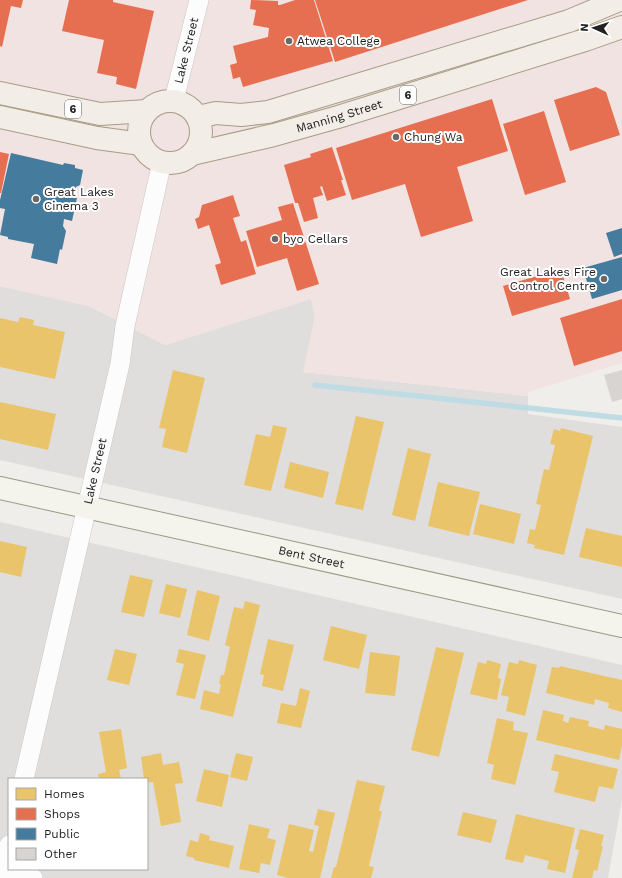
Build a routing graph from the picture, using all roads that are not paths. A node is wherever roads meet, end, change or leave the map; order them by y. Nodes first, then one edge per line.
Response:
1 (199, 0) edge
2 (619, 0) edge
3 (622, 8) edge
4 (622, 27) edge
5 (0, 93) edge
6 (174, 100) junction
7 (147, 111) junction
8 (0, 117) edge
9 (198, 117) junction
10 (142, 144) junction
11 (192, 154) junction
12 (162, 162) junction
13 (0, 488) edge
14 (86, 507) junction
15 (622, 626) edge
16 (24, 778) edge
17 (8, 849) edge
18 (2, 871) edge
19 (33, 878) edge

1 - 6 street, Lake Street
2 - 3 street
2 - 9 main road, Manning Street / 6
4 - 11 main road, Manning Street / 6
5 - 7 main road, 6
6 - 7 main road, 6
6 - 9 main road
7 - 10 main road
8 - 10 main road, 6
9 - 11 main road
10 - 12 main road
11 - 12 main road, 6
12 - 14 street, Lake Street
13 - 14 street, Bent Street
14 - 15 street, Bent Street
14 - 16 street, Lake Street
17 - 18 street
18 - 19 street

